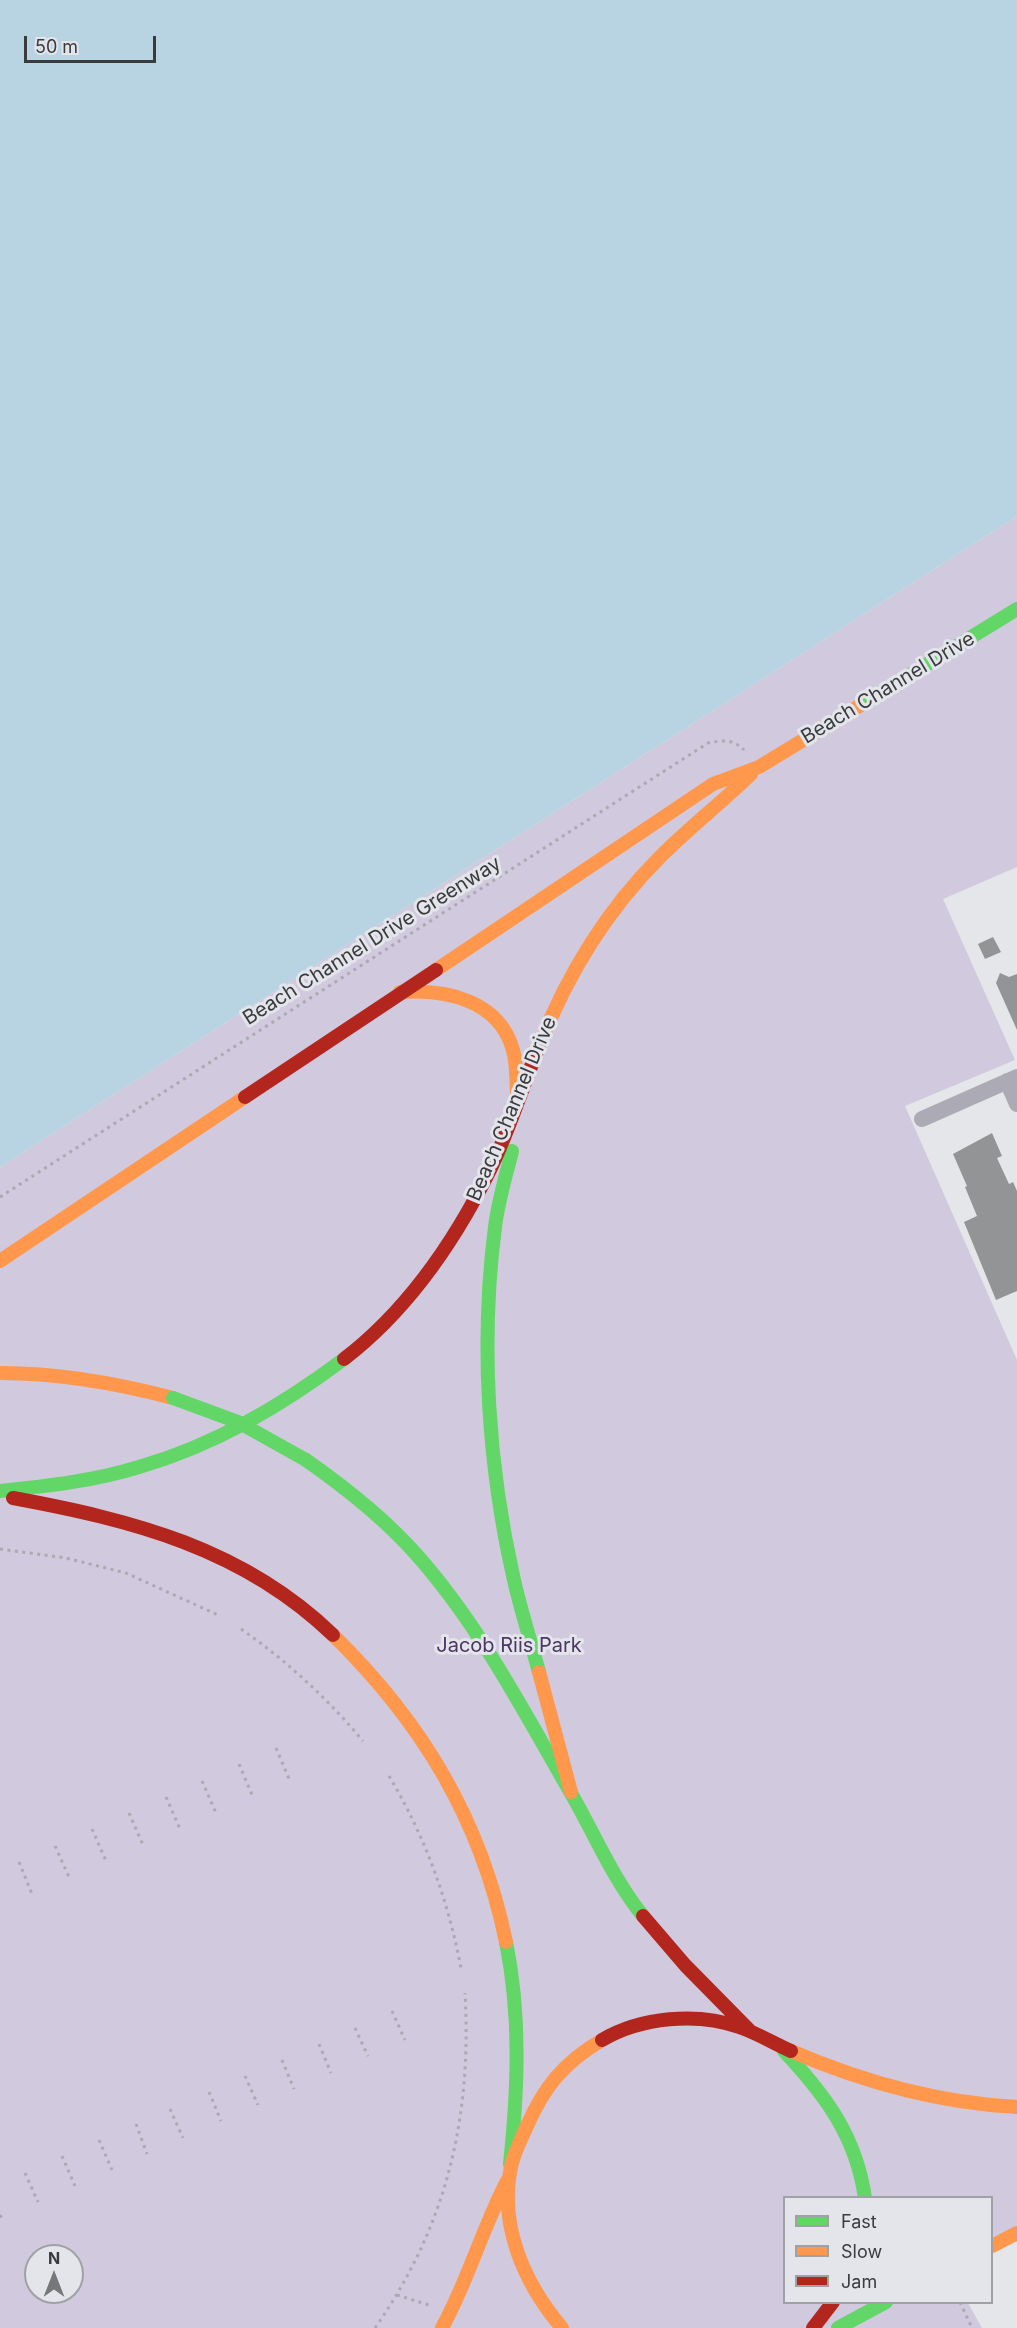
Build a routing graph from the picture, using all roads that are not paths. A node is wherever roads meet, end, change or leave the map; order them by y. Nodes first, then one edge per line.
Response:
1 (1017, 609) edge
2 (759, 767) junction
3 (399, 993) junction
4 (1012, 1079) edge
5 (517, 1100) junction
6 (1017, 1104) edge
7 (922, 1119) dead end
8 (0, 1261) edge
9 (0, 1372) edge
10 (0, 1491) edge
11 (0, 1496) edge
12 (571, 1792) junction
13 (750, 2031) junction
14 (778, 2045) junction
15 (1017, 2107) edge
16 (510, 2170) junction
17 (864, 2196) edge
18 (1017, 2233) edge
19 (993, 2245) edge
20 (831, 2304) edge
21 (882, 2304) edge
22 (442, 2328) edge
23 (562, 2328) edge
24 (813, 2328) edge
25 (838, 2328) edge

1 - 2 main road, Beach Channel Drive
2 - 3 main road, Beach Channel Drive
2 - 5 main road, Beach Channel Drive
3 - 5 main road
3 - 8 main road, Beach Channel Drive
4 - 6 street
4 - 7 street
5 - 10 main road, Beach Channel Drive
5 - 12 main road
9 - 12 main road, bridge
11 - 16 main road
12 - 13 main road
13 - 14 main road
13 - 16 main road
14 - 15 main road
14 - 17 main road
16 - 22 main road
16 - 23 main road
18 - 19 main road
20 - 24 main road
21 - 25 main road

